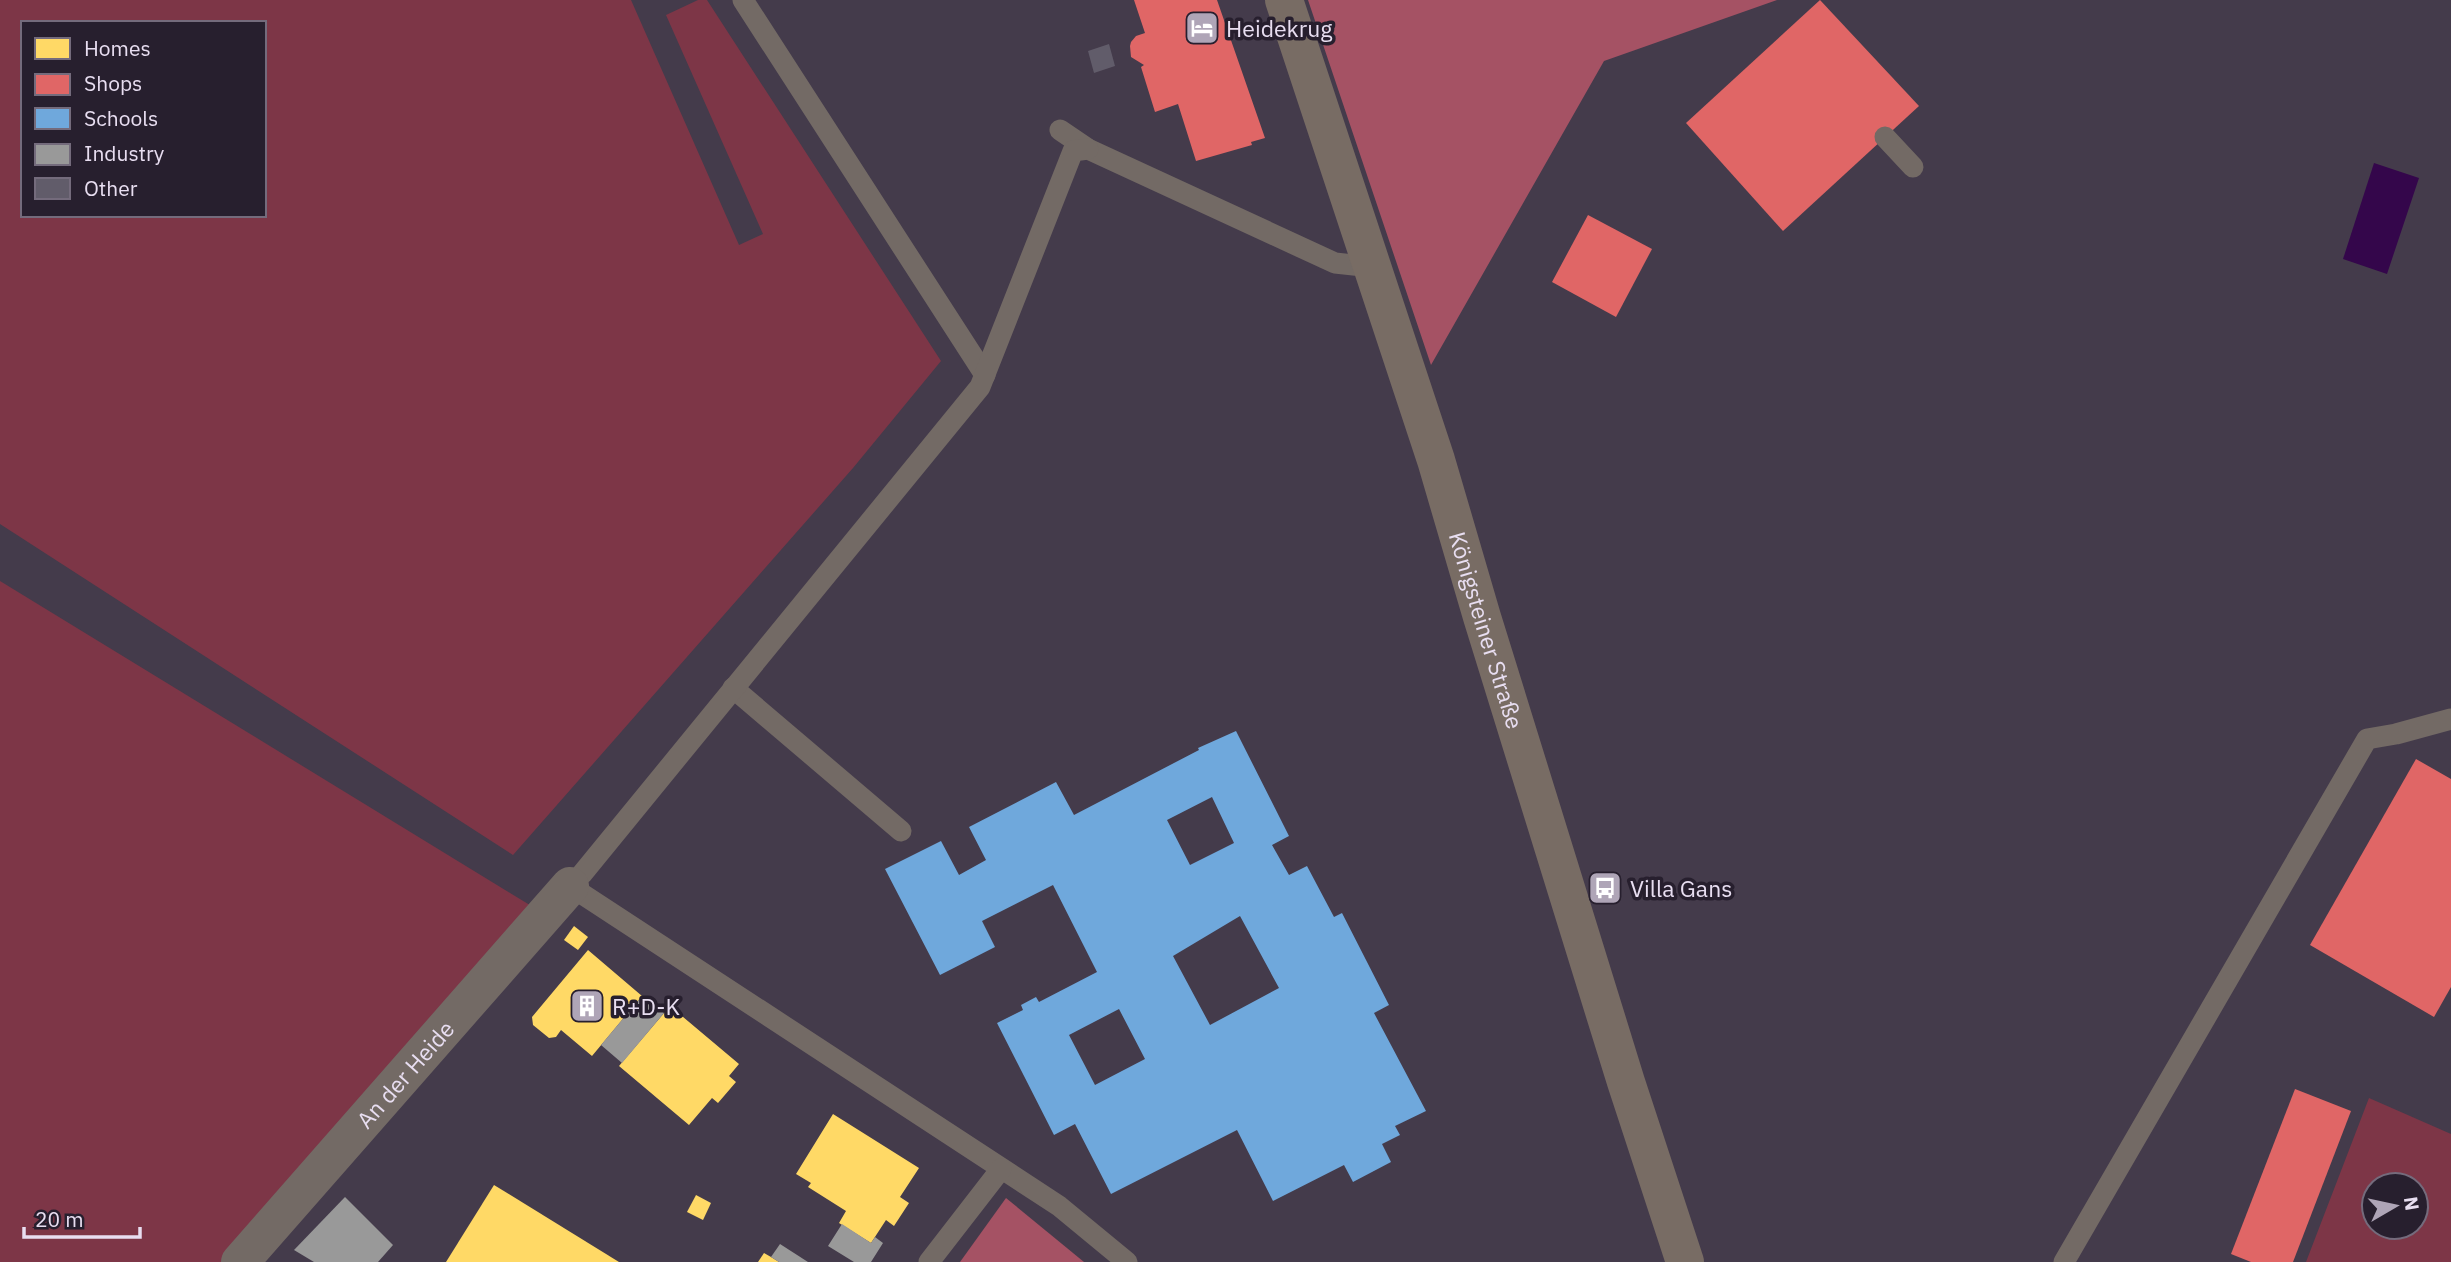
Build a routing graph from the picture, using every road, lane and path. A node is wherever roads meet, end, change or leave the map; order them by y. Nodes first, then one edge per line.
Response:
1 (743, 0) edge
2 (1284, 0) edge
3 (1060, 130) dead end
4 (1885, 137) dead end
5 (1088, 149) junction
6 (1913, 167) dead end
7 (1373, 267) junction
8 (985, 375) junction
9 (733, 688) junction
10 (2451, 719) edge
11 (901, 831) dead end
12 (576, 880) junction
13 (1001, 1169) junction
14 (240, 1262) edge
15 (929, 1262) edge
16 (1127, 1262) edge
17 (1685, 1262) edge
18 (2064, 1262) edge

1 - 8 lane
2 - 7 main road, Königsteiner Straße
3 - 5 lane
4 - 6 lane
5 - 7 lane
5 - 8 lane
7 - 17 main road, Königsteiner Straße
8 - 9 lane
9 - 11 lane
9 - 12 lane
10 - 18 lane
12 - 13 lane
12 - 14 street, An der Heide
13 - 15 lane
13 - 16 lane

